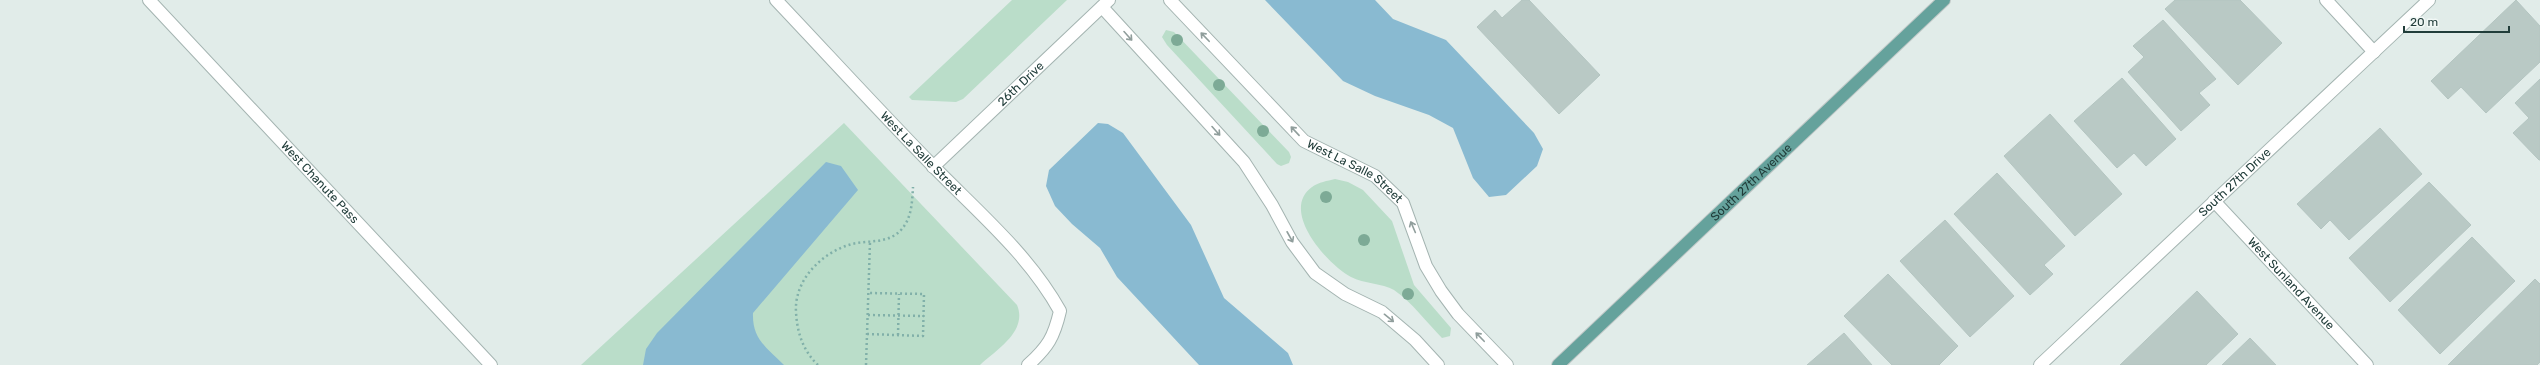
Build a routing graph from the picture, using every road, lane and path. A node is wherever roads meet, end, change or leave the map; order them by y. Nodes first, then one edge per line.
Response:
1 (149, 0) edge
2 (776, 0) edge
3 (1170, 0) edge
4 (1944, 0) edge
5 (2326, 0) edge
6 (2429, 0) edge
7 (1105, 3) edge
8 (2374, 52) junction
9 (934, 167) junction
10 (913, 187) dead end
11 (2214, 202) junction
12 (870, 242) junction
13 (869, 293) junction
14 (899, 294) junction
15 (868, 315) junction
16 (899, 316) junction
17 (924, 316) junction
18 (867, 334) junction
19 (898, 335) junction
20 (491, 365) edge
21 (818, 365) edge
22 (866, 365) edge
23 (1028, 365) edge
24 (1438, 365) edge
25 (1507, 365) edge
26 (1558, 365) edge
27 (2040, 365) edge
28 (2367, 365) edge

1 - 20 street, West Chanute Pass
2 - 9 street, West La Salle Street
25 -> 3 street, West La Salle Street
4 - 26 main road, South 27th Avenue
5 - 8 street
6 - 8 street, South 27th Drive
7 - 9 street, 26th Drive
7 -> 24 street
8 - 11 street, South 27th Drive
9 - 23 street, West La Salle Street
10 - 12 path
11 - 27 street, South 27th Drive
11 - 28 street, West Sunland Avenue
12 - 13 path
12 - 21 path
13 - 14 path
13 - 15 path
14 - 16 path
14 - 17 path
15 - 16 path
15 - 18 path
16 - 17 path
16 - 19 path
17 - 19 path
18 - 19 path
18 - 22 path

